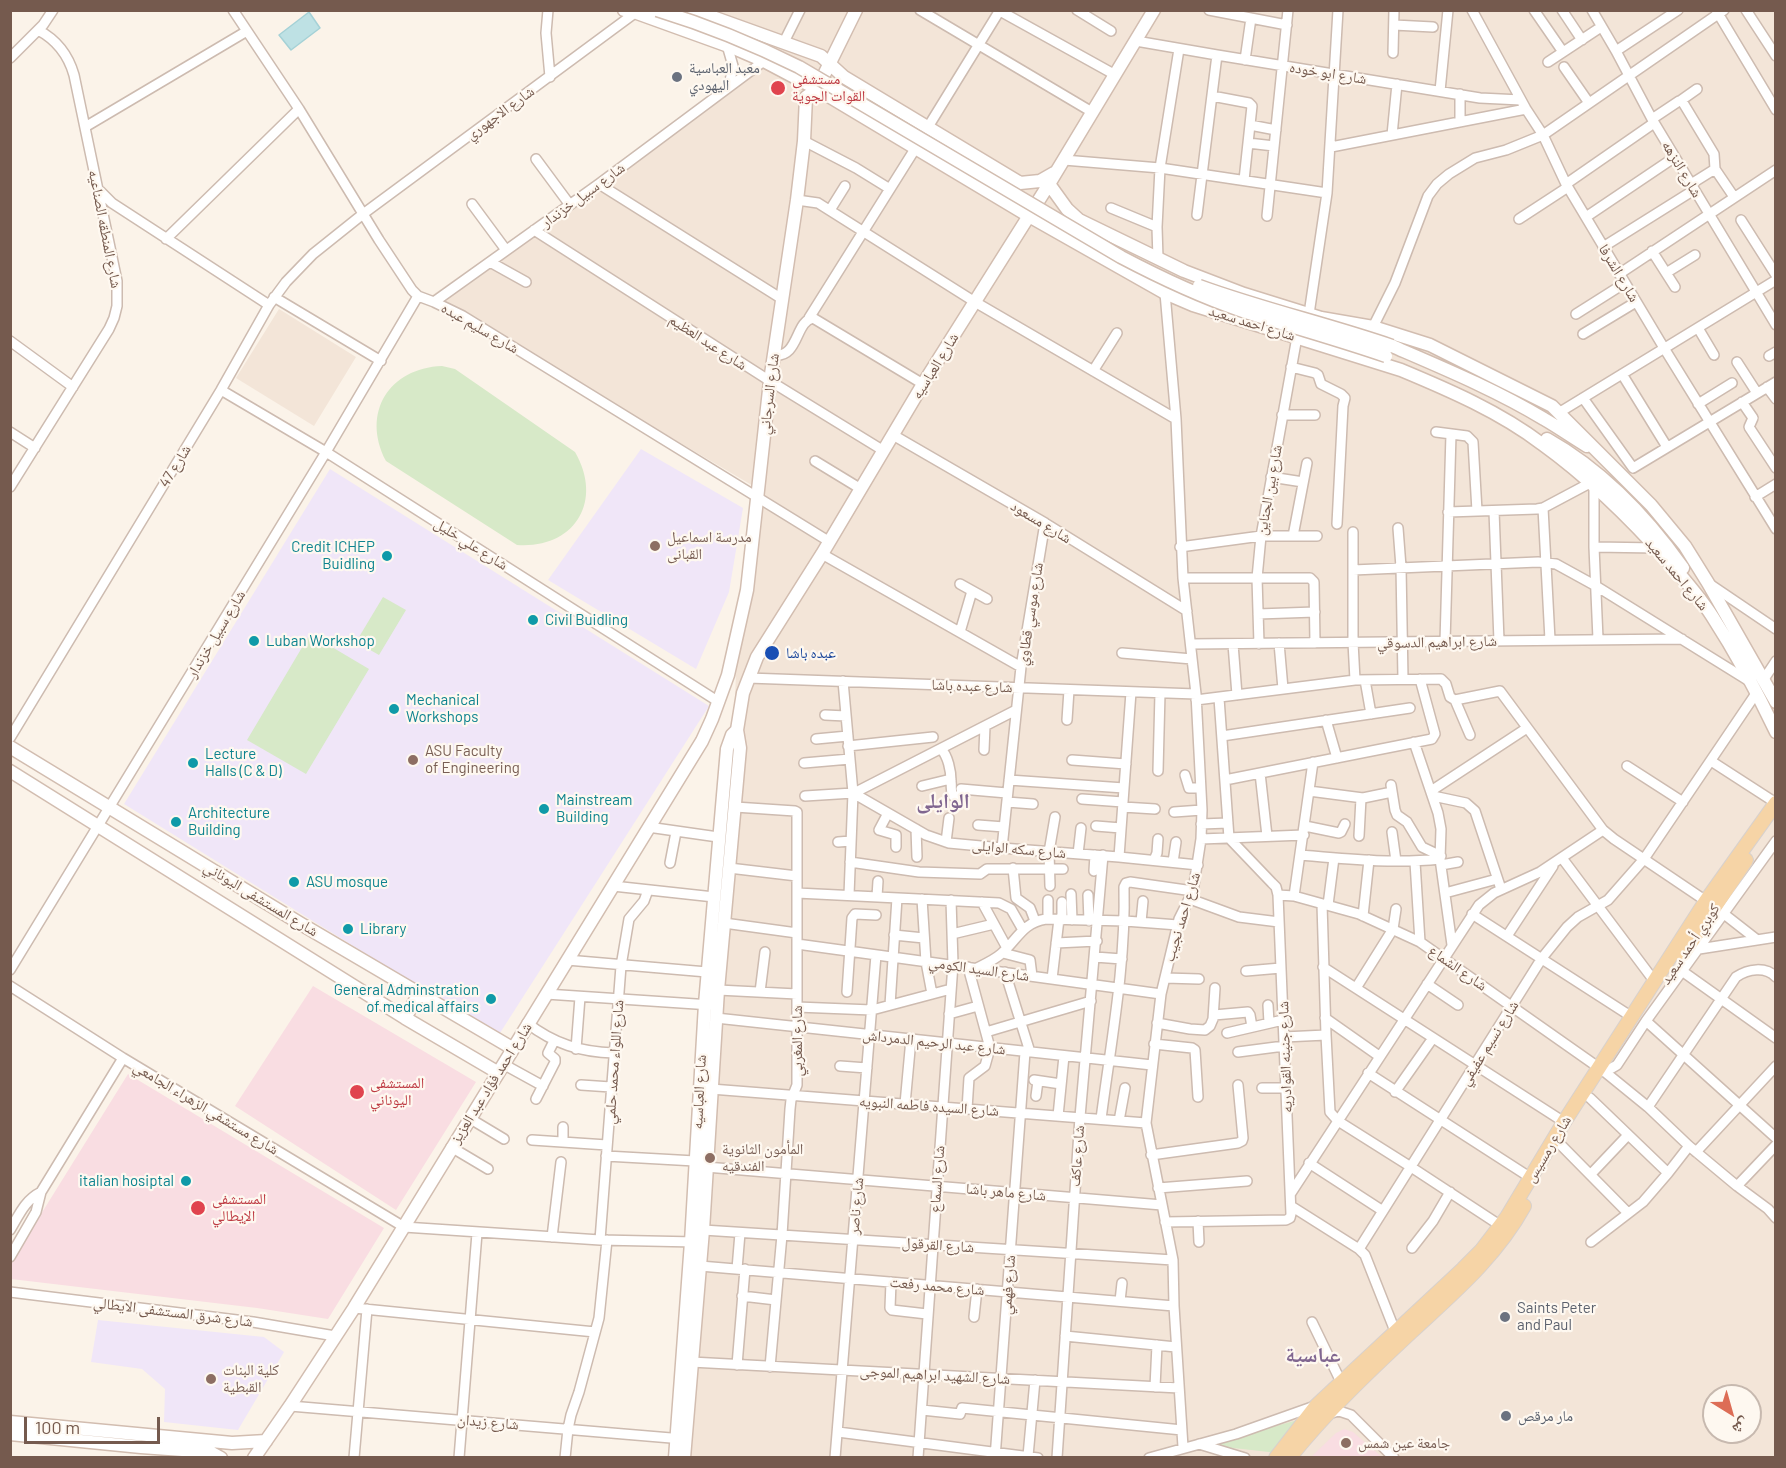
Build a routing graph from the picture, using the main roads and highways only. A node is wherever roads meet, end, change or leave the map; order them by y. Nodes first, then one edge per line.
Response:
1 (657, 10) edge
2 (670, 10) edge
3 (693, 10) edge
4 (856, 10) edge
5 (1154, 10) edge
6 (633, 11) edge
7 (829, 63) junction
8 (817, 89) junction
9 (1061, 165) junction
10 (1049, 184) junction
11 (1029, 216) junction
12 (1086, 223) junction
13 (1080, 245) junction
14 (1312, 315) junction
15 (1298, 338) junction
16 (1322, 345) junction
17 (1389, 351) junction
18 (1605, 458) junction
19 (1711, 614) junction
20 (728, 675) junction
21 (747, 681) junction
22 (1758, 685) junction
23 (719, 702) joint
24 (1776, 702) edge
25 (737, 730) junction
26 (1776, 732) edge
27 (10, 747) edge
28 (10, 771) edge
29 (1776, 803) edge
30 (1776, 816) edge
31 (1660, 980) junction
32 (419, 994) junction
33 (711, 1005) junction
34 (405, 1018) junction
35 (512, 1048) junction
36 (500, 1068) junction
37 (1602, 1070) junction
38 (1557, 1141) junction
39 (701, 1164) junction
40 (698, 1238) junction
41 (1321, 1410) junction
42 (10, 1422) edge
43 (10, 1434) edge
44 (680, 1439) junction
45 (266, 1441) junction
46 (221, 1458) edge
47 (255, 1458) edge
48 (675, 1458) edge
49 (684, 1458) edge
50 (1276, 1458) edge
51 (1289, 1458) edge

1 - 17 main road, bridge
2 - 17 main road, bridge
3 - 7 main road
4 - 7 main road
5 - 9 main road, شارع العباسيه
6 - 8 main road, شارع احمد سعيد
7 - 8 main road
7 - 9 main road
8 - 11 main road, شارع احمد سعيد
8 - 20 main road, شارع السرجاني
9 - 10 main road, شارع العباسيه
10 - 11 main road, شارع العباسيه
10 - 12 main road, شارع احمد سعيد
11 - 13 main road, شارع احمد سعيد
11 - 21 main road, شارع العباسيه
12 - 13 main road
12 - 14 main road, شارع احمد سعيد
13 - 15 main road, شارع احمد سعيد
14 - 15 main road
14 - 16 main road
14 - 18 main road, شارع احمد سعيد
15 - 16 main road, شارع احمد سعيد
16 - 19 main road, شارع احمد سعيد
17 - 18 main road
17 - 19 main road
18 - 22 main road, شارع احمد سعيد
19 - 22 main road, شارع احمد سعيد
20 - 21 main road
20 - 23 main road, شارع السرجاني
21 - 25 main road, شارع العباسيه
22 - 24 main road, شارع احمد سعيد
22 - 26 main road, شارع احمد سعيد
23 - 35 main road, شارع احمد فؤاد عبد العزيز
25 - 33 main road, شارع العباسيه
25 - 33 main road, شارع العباسيه
27 - 32 main road, شارع المستشفى اليوناني
28 - 34 main road, شارع المستشفى اليوناني
29 - 31 main road, شارع رمسيس
30 - 31 main road, كوبري أحمد سعيد
31 - 37 main road, كوبري أحمد سعيد
31 - 37 main road, شارع رمسيس
32 - 34 main road
32 - 35 main road, شارع المستشفى اليوناني
33 - 39 main road, شارع العباسيه
33 - 39 main road, شارع العباسيه
34 - 36 main road, شارع المستشفى اليوناني
35 - 36 main road, شارع احمد فؤاد عبد العزيز
36 - 45 main road, شارع احمد فؤاد عبد العزيز
37 - 38 main road, شارع رمسيس
37 - 38 main road, شارع رمسيس
38 - 41 main road, شارع رمسيس
38 - 41 main road, شارع رمسيس
39 - 40 main road, شارع العباسيه
40 - 44 main road, شارع العباسيه
40 - 44 main road, شارع العباسيه
41 - 50 main road, شارع رمسيس
41 - 51 main road, شارع رمسيس
42 - 45 main road
43 - 46 main road
44 - 48 main road, شارع العباسيه
44 - 49 main road, شارع العباسيه
45 - 47 main road, شارع احمد فؤاد عبد العزيز

